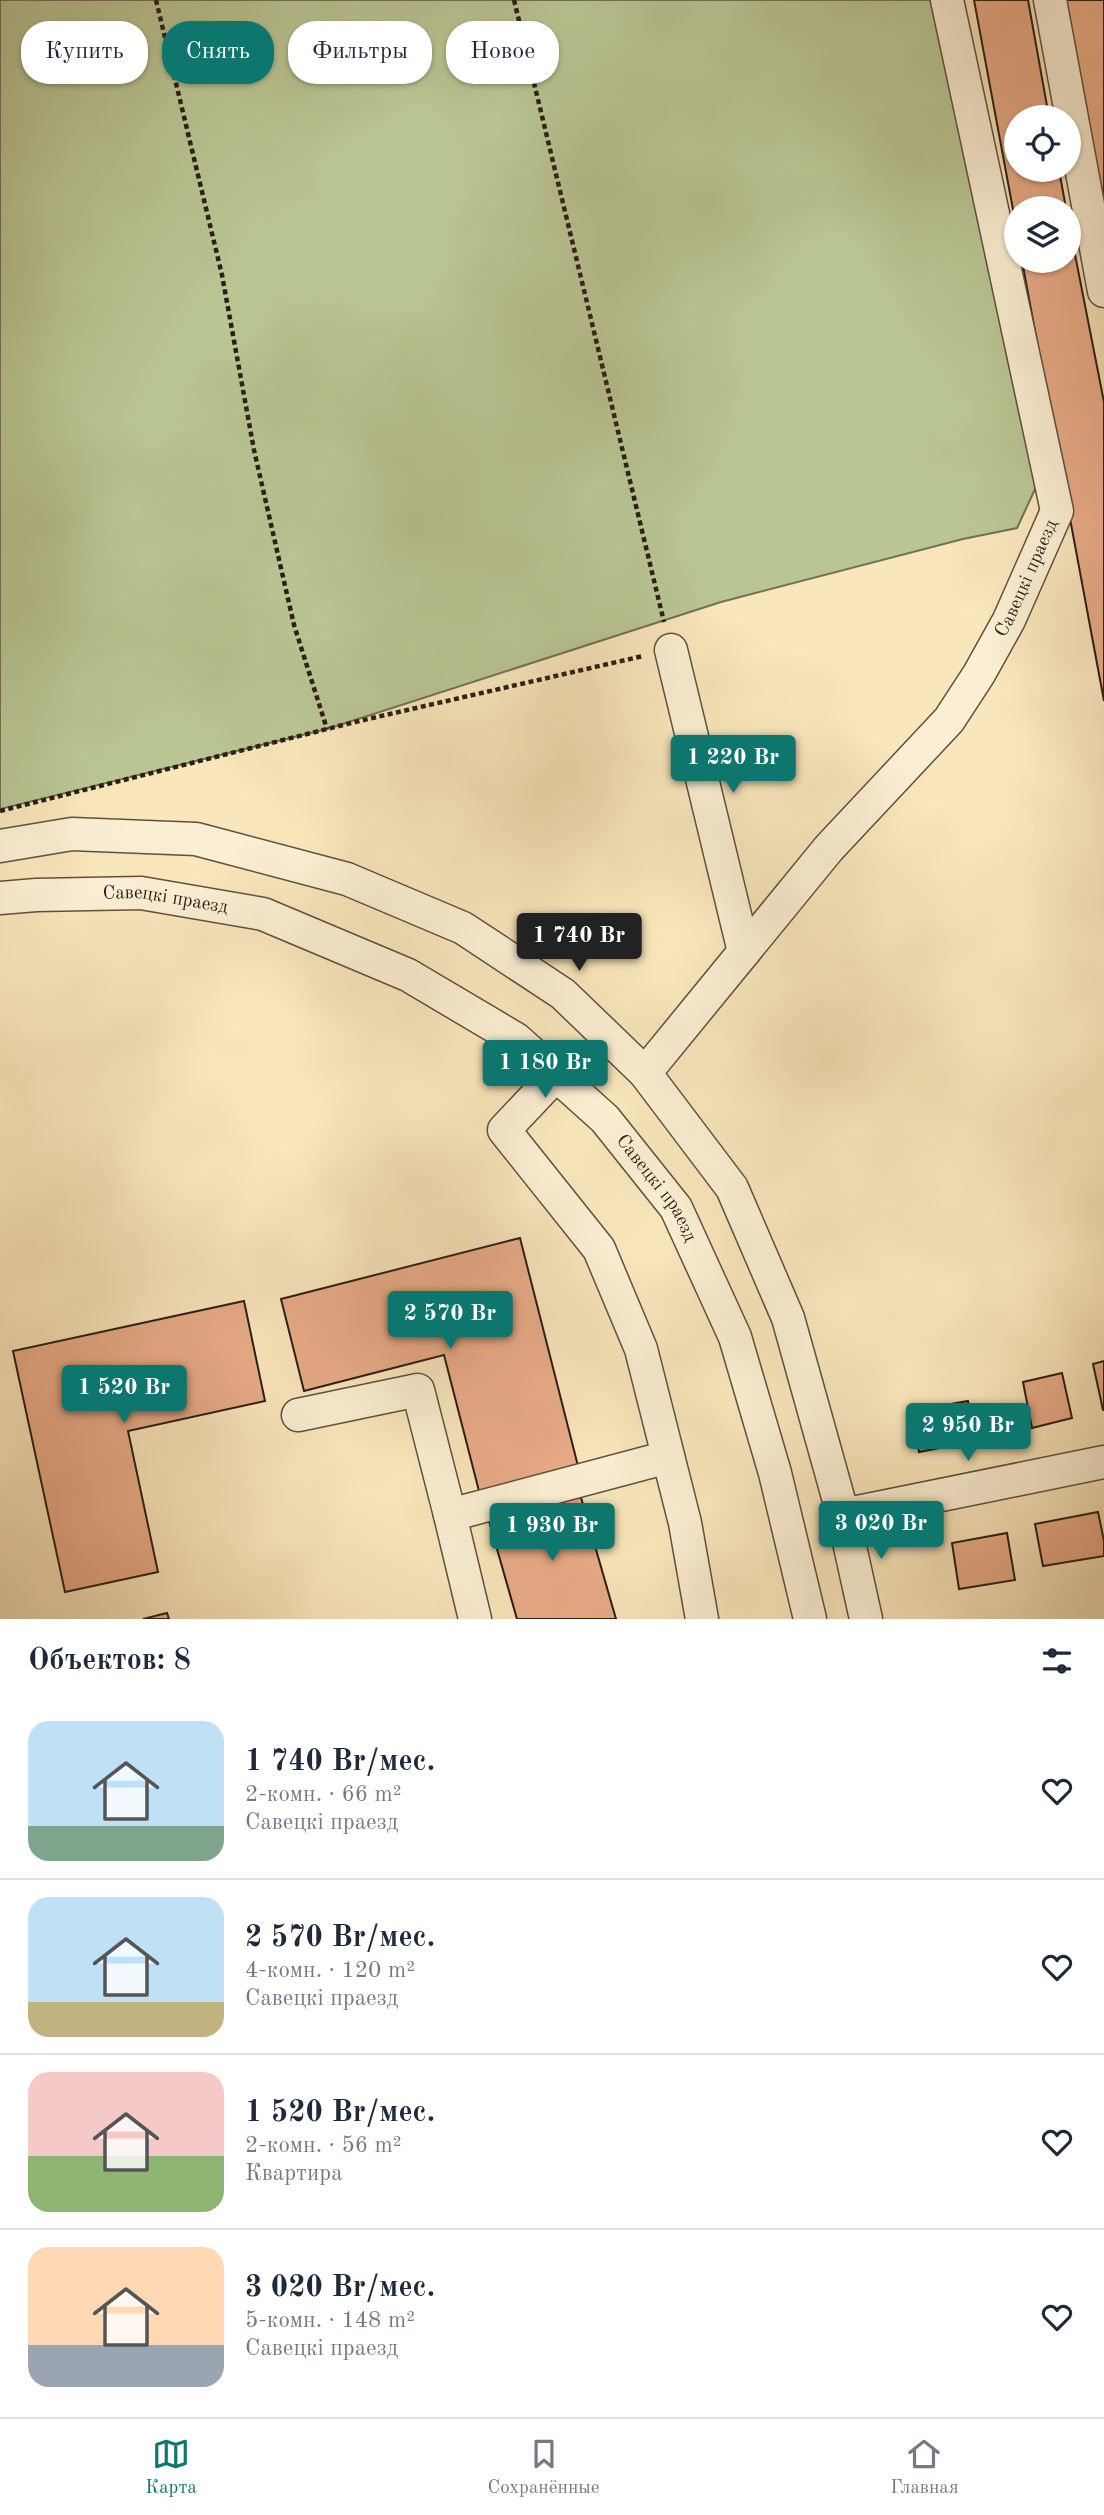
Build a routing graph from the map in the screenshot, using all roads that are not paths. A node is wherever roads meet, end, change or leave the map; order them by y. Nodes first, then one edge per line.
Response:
1 (947, 0) edge
2 (1050, 0) edge
3 (1104, 291) edge
4 (671, 650) road end
5 (0, 846) edge
6 (0, 898) edge
7 (744, 952) junction
8 (645, 1073) junction
9 (556, 1075) junction
10 (298, 1415) dead end
11 (668, 1457) junction
12 (1104, 1462) edge
13 (450, 1515) junction
14 (843, 1515) junction
15 (475, 1619) edge
16 (702, 1619) edge
17 (810, 1619) edge
18 (866, 1619) edge

1 - 7 street, Савецкі праезд
2 - 3 street
4 - 7 street
5 - 8 street
6 - 9 street, Савецкі праезд
7 - 8 street, Савецкі праезд
8 - 14 street
9 - 11 street
9 - 17 street, Савецкі праезд
10 - 13 street
11 - 13 street
11 - 16 street
12 - 14 street
13 - 15 street
14 - 18 street

